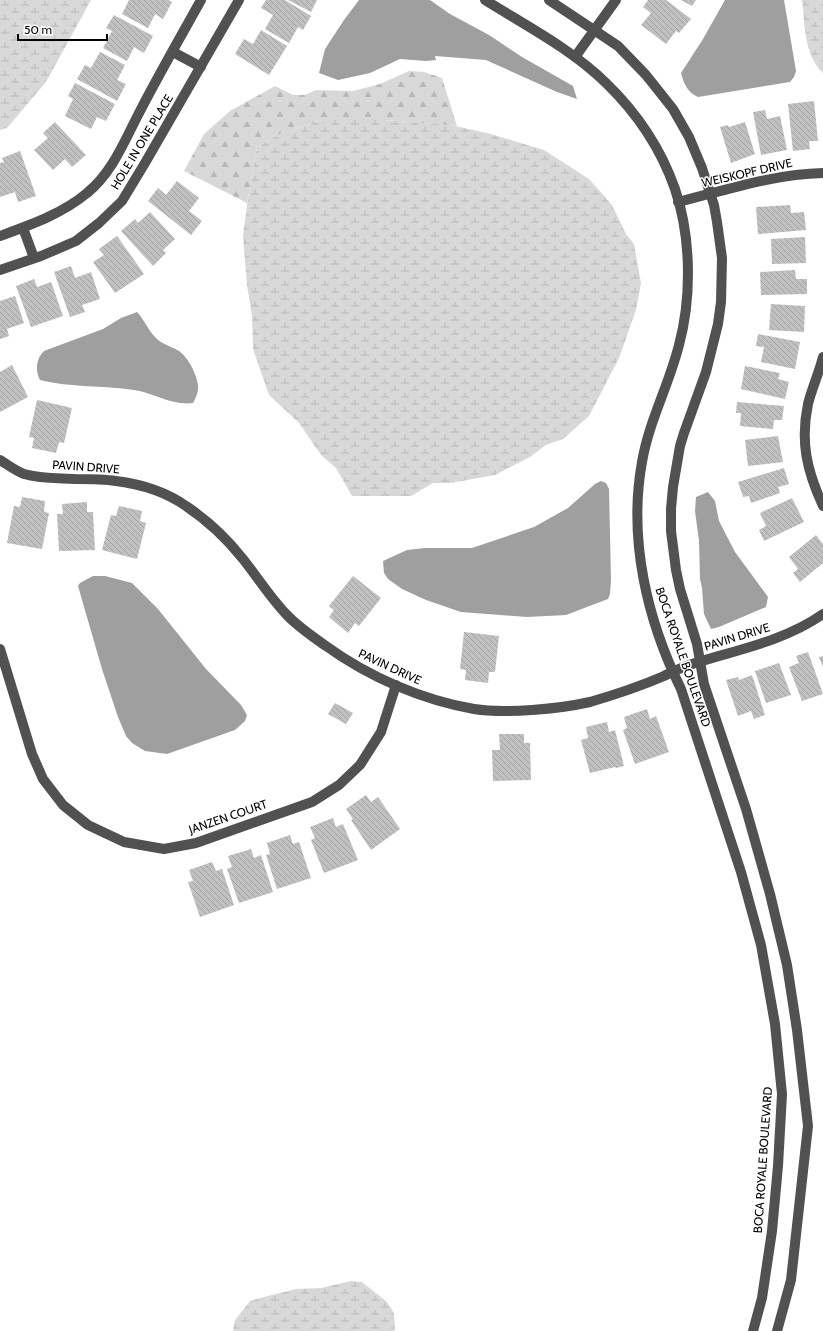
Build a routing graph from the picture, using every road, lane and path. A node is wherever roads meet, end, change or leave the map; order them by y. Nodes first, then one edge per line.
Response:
1 (201, 0) edge
2 (239, 0) edge
3 (485, 0) edge
4 (549, 0) edge
5 (616, 0) edge
6 (595, 30) junction
7 (173, 52) junction
8 (575, 57) junction
9 (201, 67) junction
10 (823, 173) edge
11 (710, 194) junction
12 (678, 202) junction
13 (23, 228) junction
14 (0, 236) edge
15 (34, 258) junction
16 (0, 270) edge
17 (823, 357) edge
18 (0, 460) edge
19 (823, 506) edge
20 (823, 614) edge
21 (0, 649) edge
22 (700, 662) junction
23 (672, 671) junction
24 (396, 685) junction
25 (754, 1331) edge
26 (777, 1331) edge

1 - 7 street, HOLE IN ONE PLACE
2 - 9 street, HOLE IN ONE PLACE
3 - 8 street, BOCA ROYALE BOULEVARD
4 - 6 street, BOCA ROYALE BOULEVARD
5 - 6 street
6 - 8 street
6 - 11 street, BOCA ROYALE BOULEVARD
7 - 9 street
7 - 13 street, HOLE IN ONE PLACE
8 - 12 street, BOCA ROYALE BOULEVARD
9 - 15 street, HOLE IN ONE PLACE
10 - 11 street, WEISKOPF DRIVE
11 - 12 street, WEISKOPF DRIVE
11 - 22 street, BOCA ROYALE BOULEVARD
12 - 23 street, BOCA ROYALE BOULEVARD
13 - 14 street, HOLE IN ONE PLACE
13 - 15 street
15 - 16 street, HOLE IN ONE PLACE
17 - 19 street
18 - 24 street, PAVIN DRIVE
20 - 22 street, PAVIN DRIVE
21 - 24 street, JANZEN COURT
22 - 23 street, PAVIN DRIVE
22 - 26 street, BOCA ROYALE BOULEVARD
23 - 24 street, PAVIN DRIVE
23 - 25 street, BOCA ROYALE BOULEVARD

